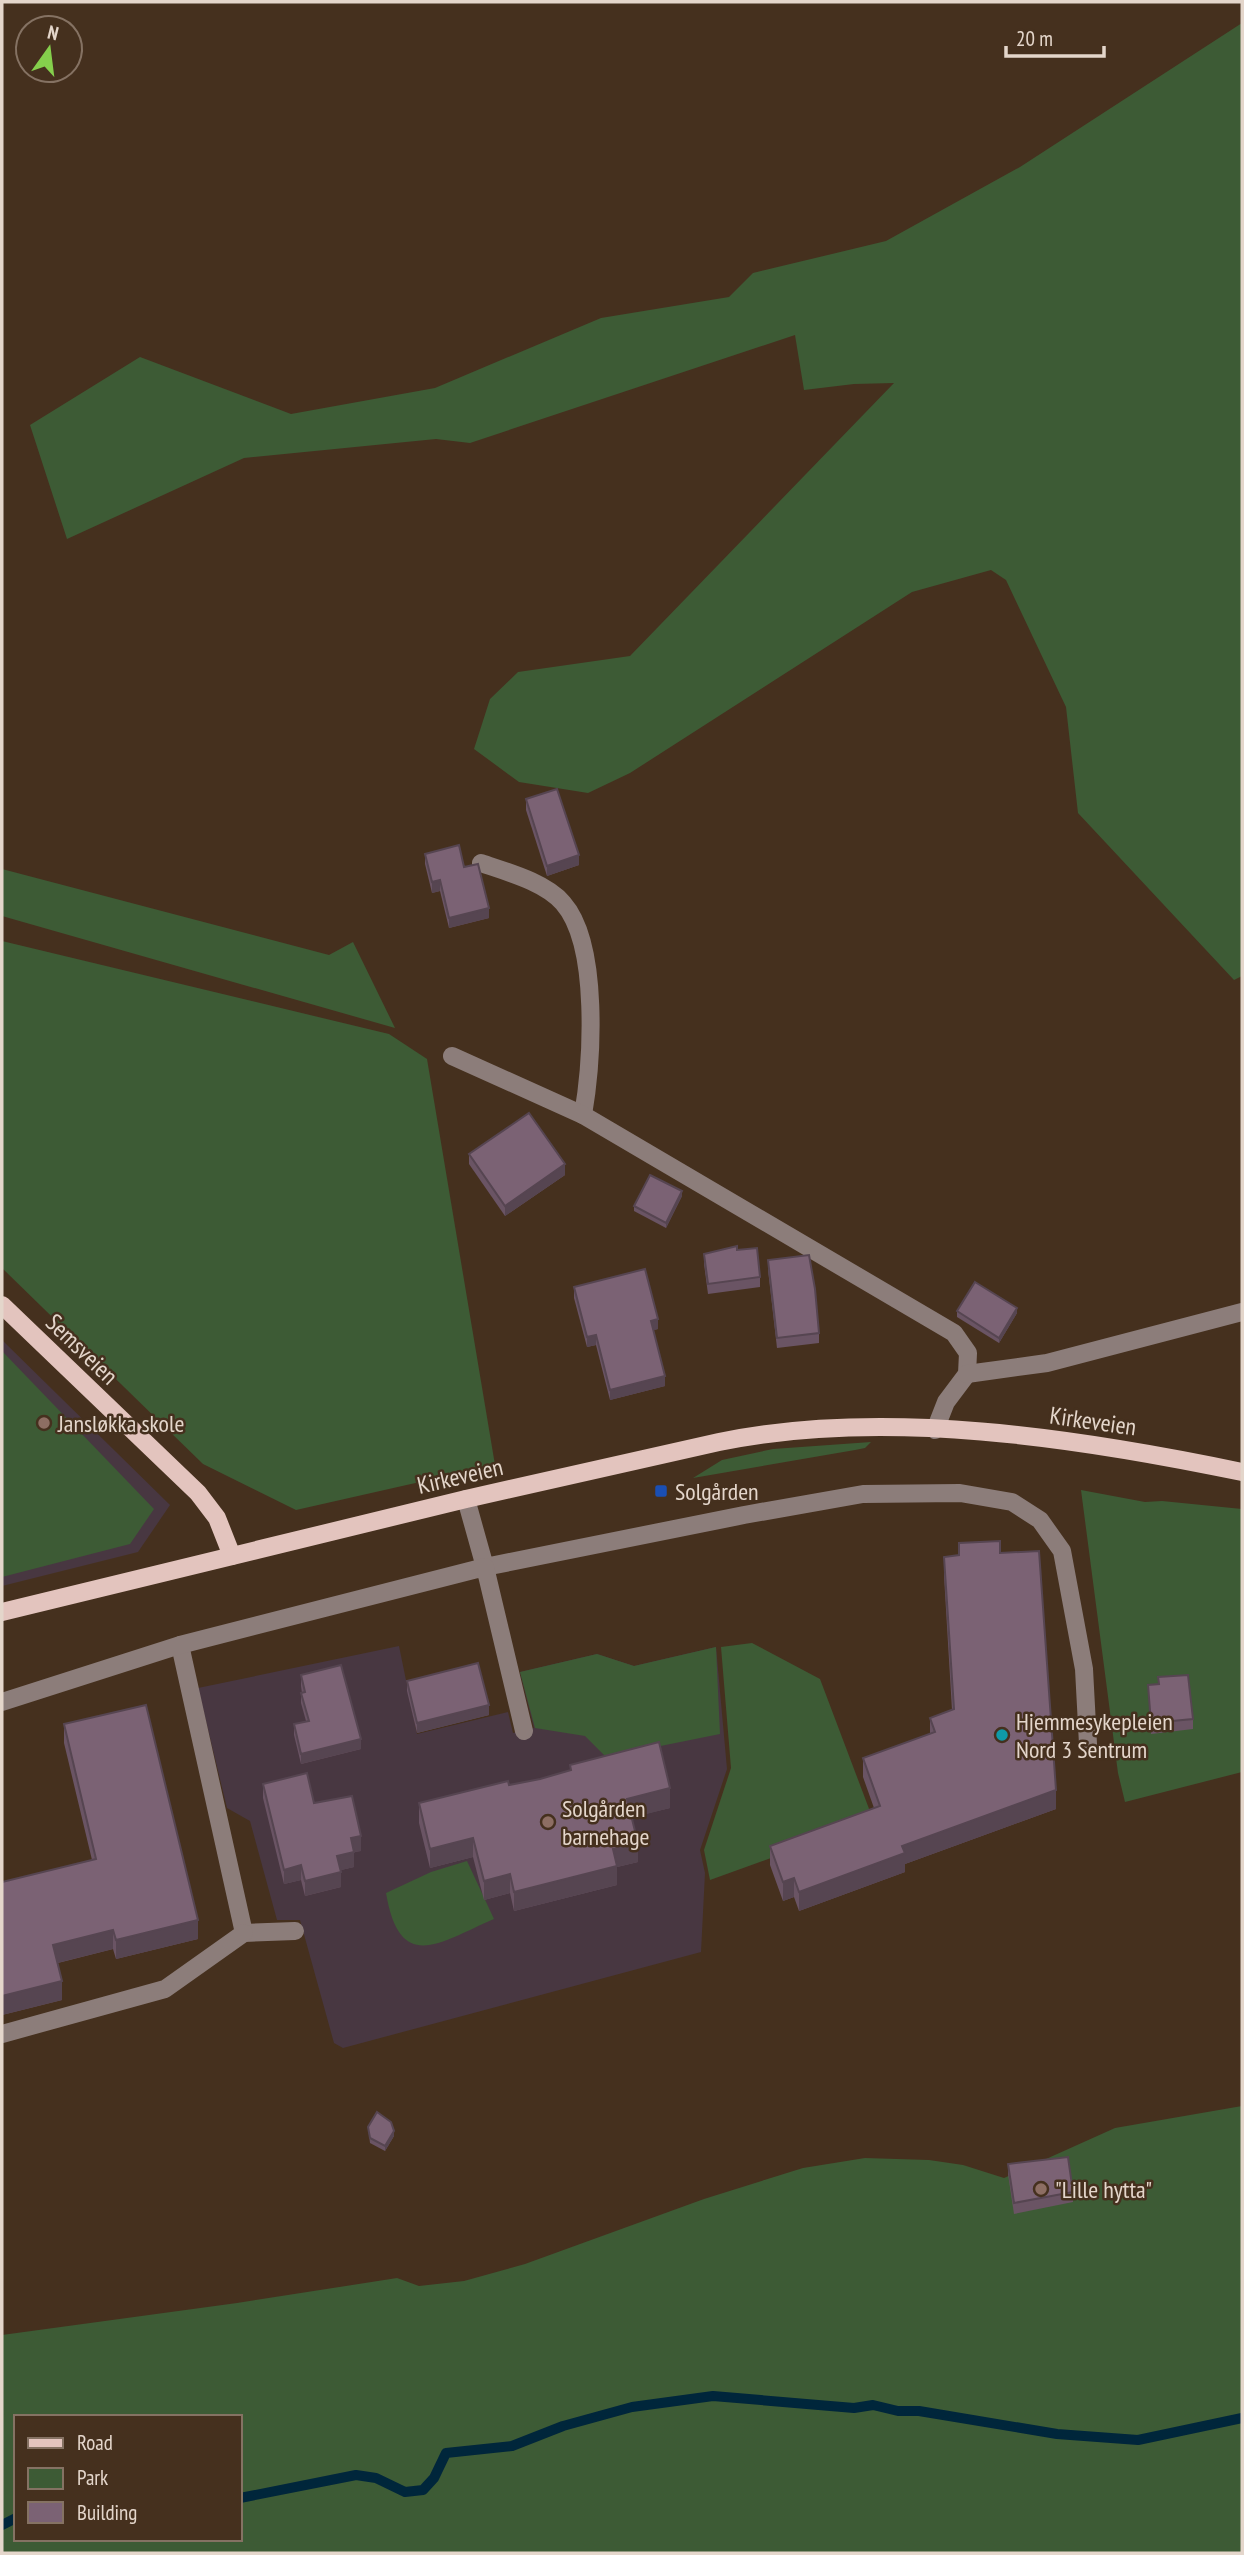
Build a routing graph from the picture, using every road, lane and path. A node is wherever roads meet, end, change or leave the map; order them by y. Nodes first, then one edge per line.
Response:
1 (481, 863) edge
2 (452, 1056) dead end
3 (583, 1115) junction
4 (2, 1306) edge
5 (1242, 1312) edge
6 (967, 1374) junction
7 (935, 1430) junction
8 (1242, 1472) edge
9 (466, 1499) junction
10 (232, 1556) junction
11 (485, 1567) junction
12 (2, 1612) edge
13 (180, 1645) junction
14 (2, 1702) edge
15 (524, 1731) dead end
16 (1088, 1744) dead end
17 (295, 1931) dead end
18 (244, 1933) junction
19 (2, 2034) edge

1 - 3 street
2 - 3 street
3 - 6 street
4 - 10 main road, Semsveien
5 - 6 street
6 - 7 street
7 - 8 main road, Kirkeveien
7 - 9 main road, Kirkeveien
9 - 10 main road, Kirkeveien
9 - 11 street
10 - 12 main road, Kirkeveien
11 - 13 street
11 - 15 street
11 - 16 street
13 - 14 street
13 - 18 street
17 - 18 street
18 - 19 street

